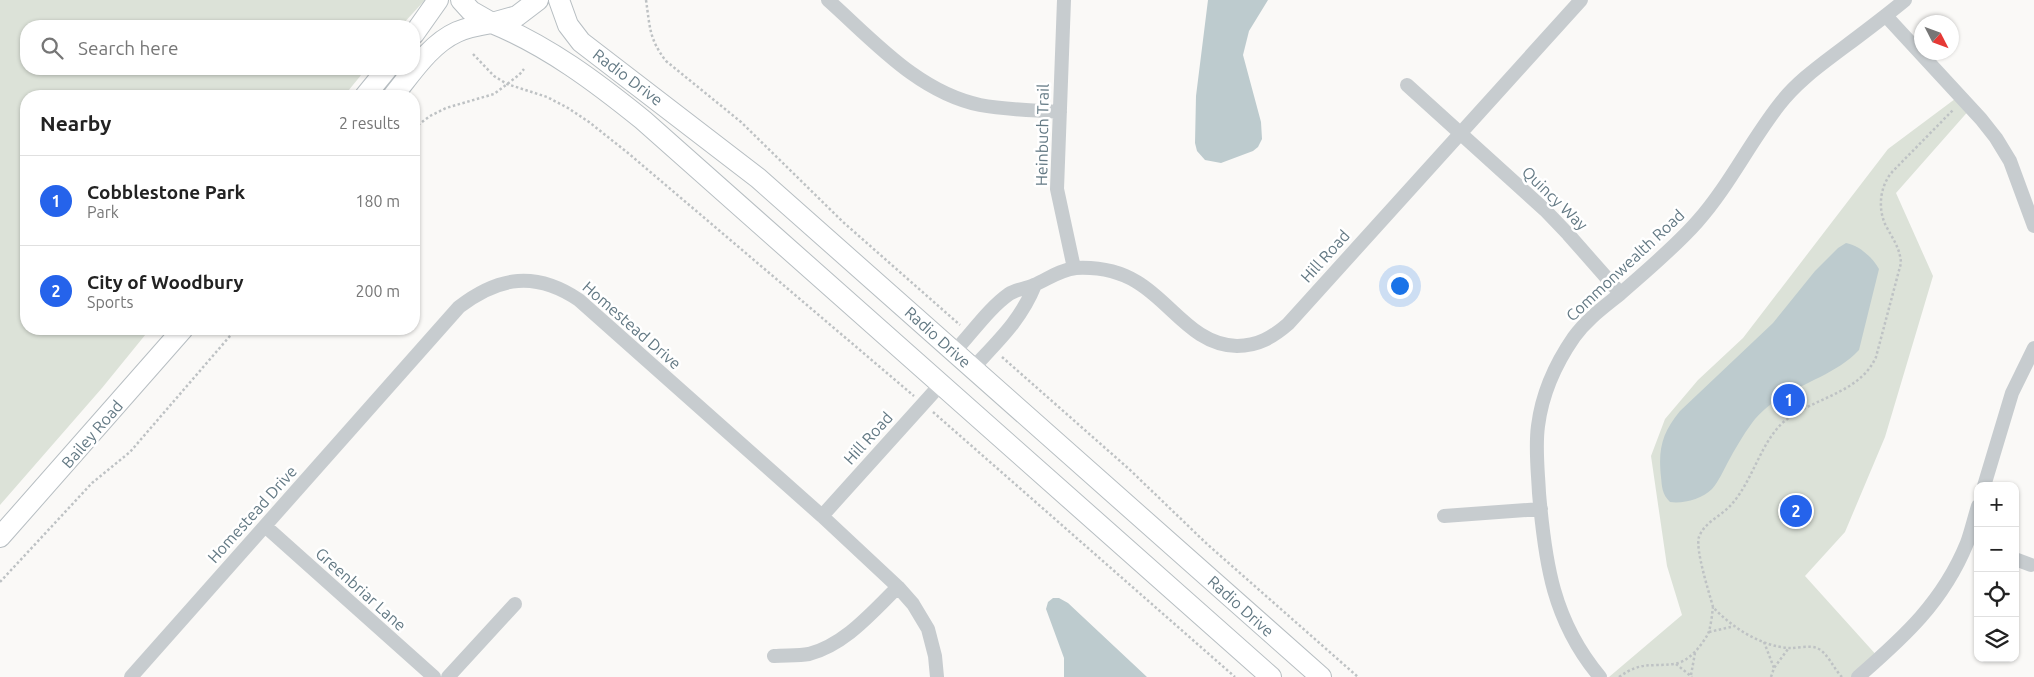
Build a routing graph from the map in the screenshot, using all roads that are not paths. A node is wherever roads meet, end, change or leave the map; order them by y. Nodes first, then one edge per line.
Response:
1 (438, 0) edge
2 (461, 0) edge
3 (538, 0) edge
4 (559, 0) edge
5 (828, 0) edge
6 (1064, 0) edge
7 (1581, 0) edge
8 (1905, 0) edge
9 (1886, 16) junction
10 (492, 23) junction
11 (420, 26) edge
12 (420, 64) edge
13 (381, 75) edge
14 (411, 75) edge
15 (1407, 85) dead end
16 (370, 90) edge
17 (398, 90) edge
18 (1060, 112) junction
19 (1460, 133) junction
20 (2034, 226) edge
21 (1074, 268) junction
22 (1035, 285) junction
23 (1620, 293) junction
24 (178, 335) edge
25 (2034, 348) edge
26 (954, 352) junction
27 (973, 368) junction
28 (941, 384) junction
29 (1985, 482) edge
30 (1541, 509) junction
31 (822, 516) junction
32 (1444, 516) dead end
33 (265, 526) junction
34 (1975, 527) edge
35 (0, 538) edge
36 (1973, 544) edge
37 (2019, 561) edge
38 (2031, 565) dead end
39 (898, 587) junction
40 (515, 604) dead end
41 (774, 656) dead end
42 (130, 677) edge
43 (434, 677) edge
44 (448, 677) edge
45 (937, 677) edge
46 (1271, 677) edge
47 (1321, 677) edge
48 (1600, 677) edge
49 (1858, 677) edge

1 - 11 main road
2 - 10 main road, Radio Drive
3 - 10 main road
4 - 26 main road, Radio Drive
5 - 18 street
6 - 18 street, Heinbuch Trail
7 - 19 street, Hill Road
8 - 9 street, Commonwealth Road
9 - 20 street
9 - 23 street, Commonwealth Road
10 - 12 main road
10 - 28 main road, Radio Drive
13 - 16 main road
14 - 17 main road
15 - 19 street, Quincy Way
18 - 21 street, Heinbuch Trail
19 - 21 street, Hill Road
19 - 23 street, Quincy Way
21 - 22 street, Hill Road
22 - 26 street, Hill Road
22 - 27 street
23 - 30 street, Commonwealth Road
24 - 35 main road, Bailey Road
25 - 29 street
26 - 27 main road, Radio Drive
27 - 47 main road, Radio Drive
28 - 31 street, Hill Road
28 - 46 main road, Radio Drive
30 - 32 street
30 - 48 street, Commonwealth Road
31 - 33 street, Homestead Drive
31 - 39 street, Homestead Drive
33 - 42 street, Homestead Drive
33 - 43 street, Greenbriar Lane
34 - 36 street
36 - 49 street
37 - 38 street
39 - 41 street
39 - 45 street, Homestead Drive
40 - 44 street

